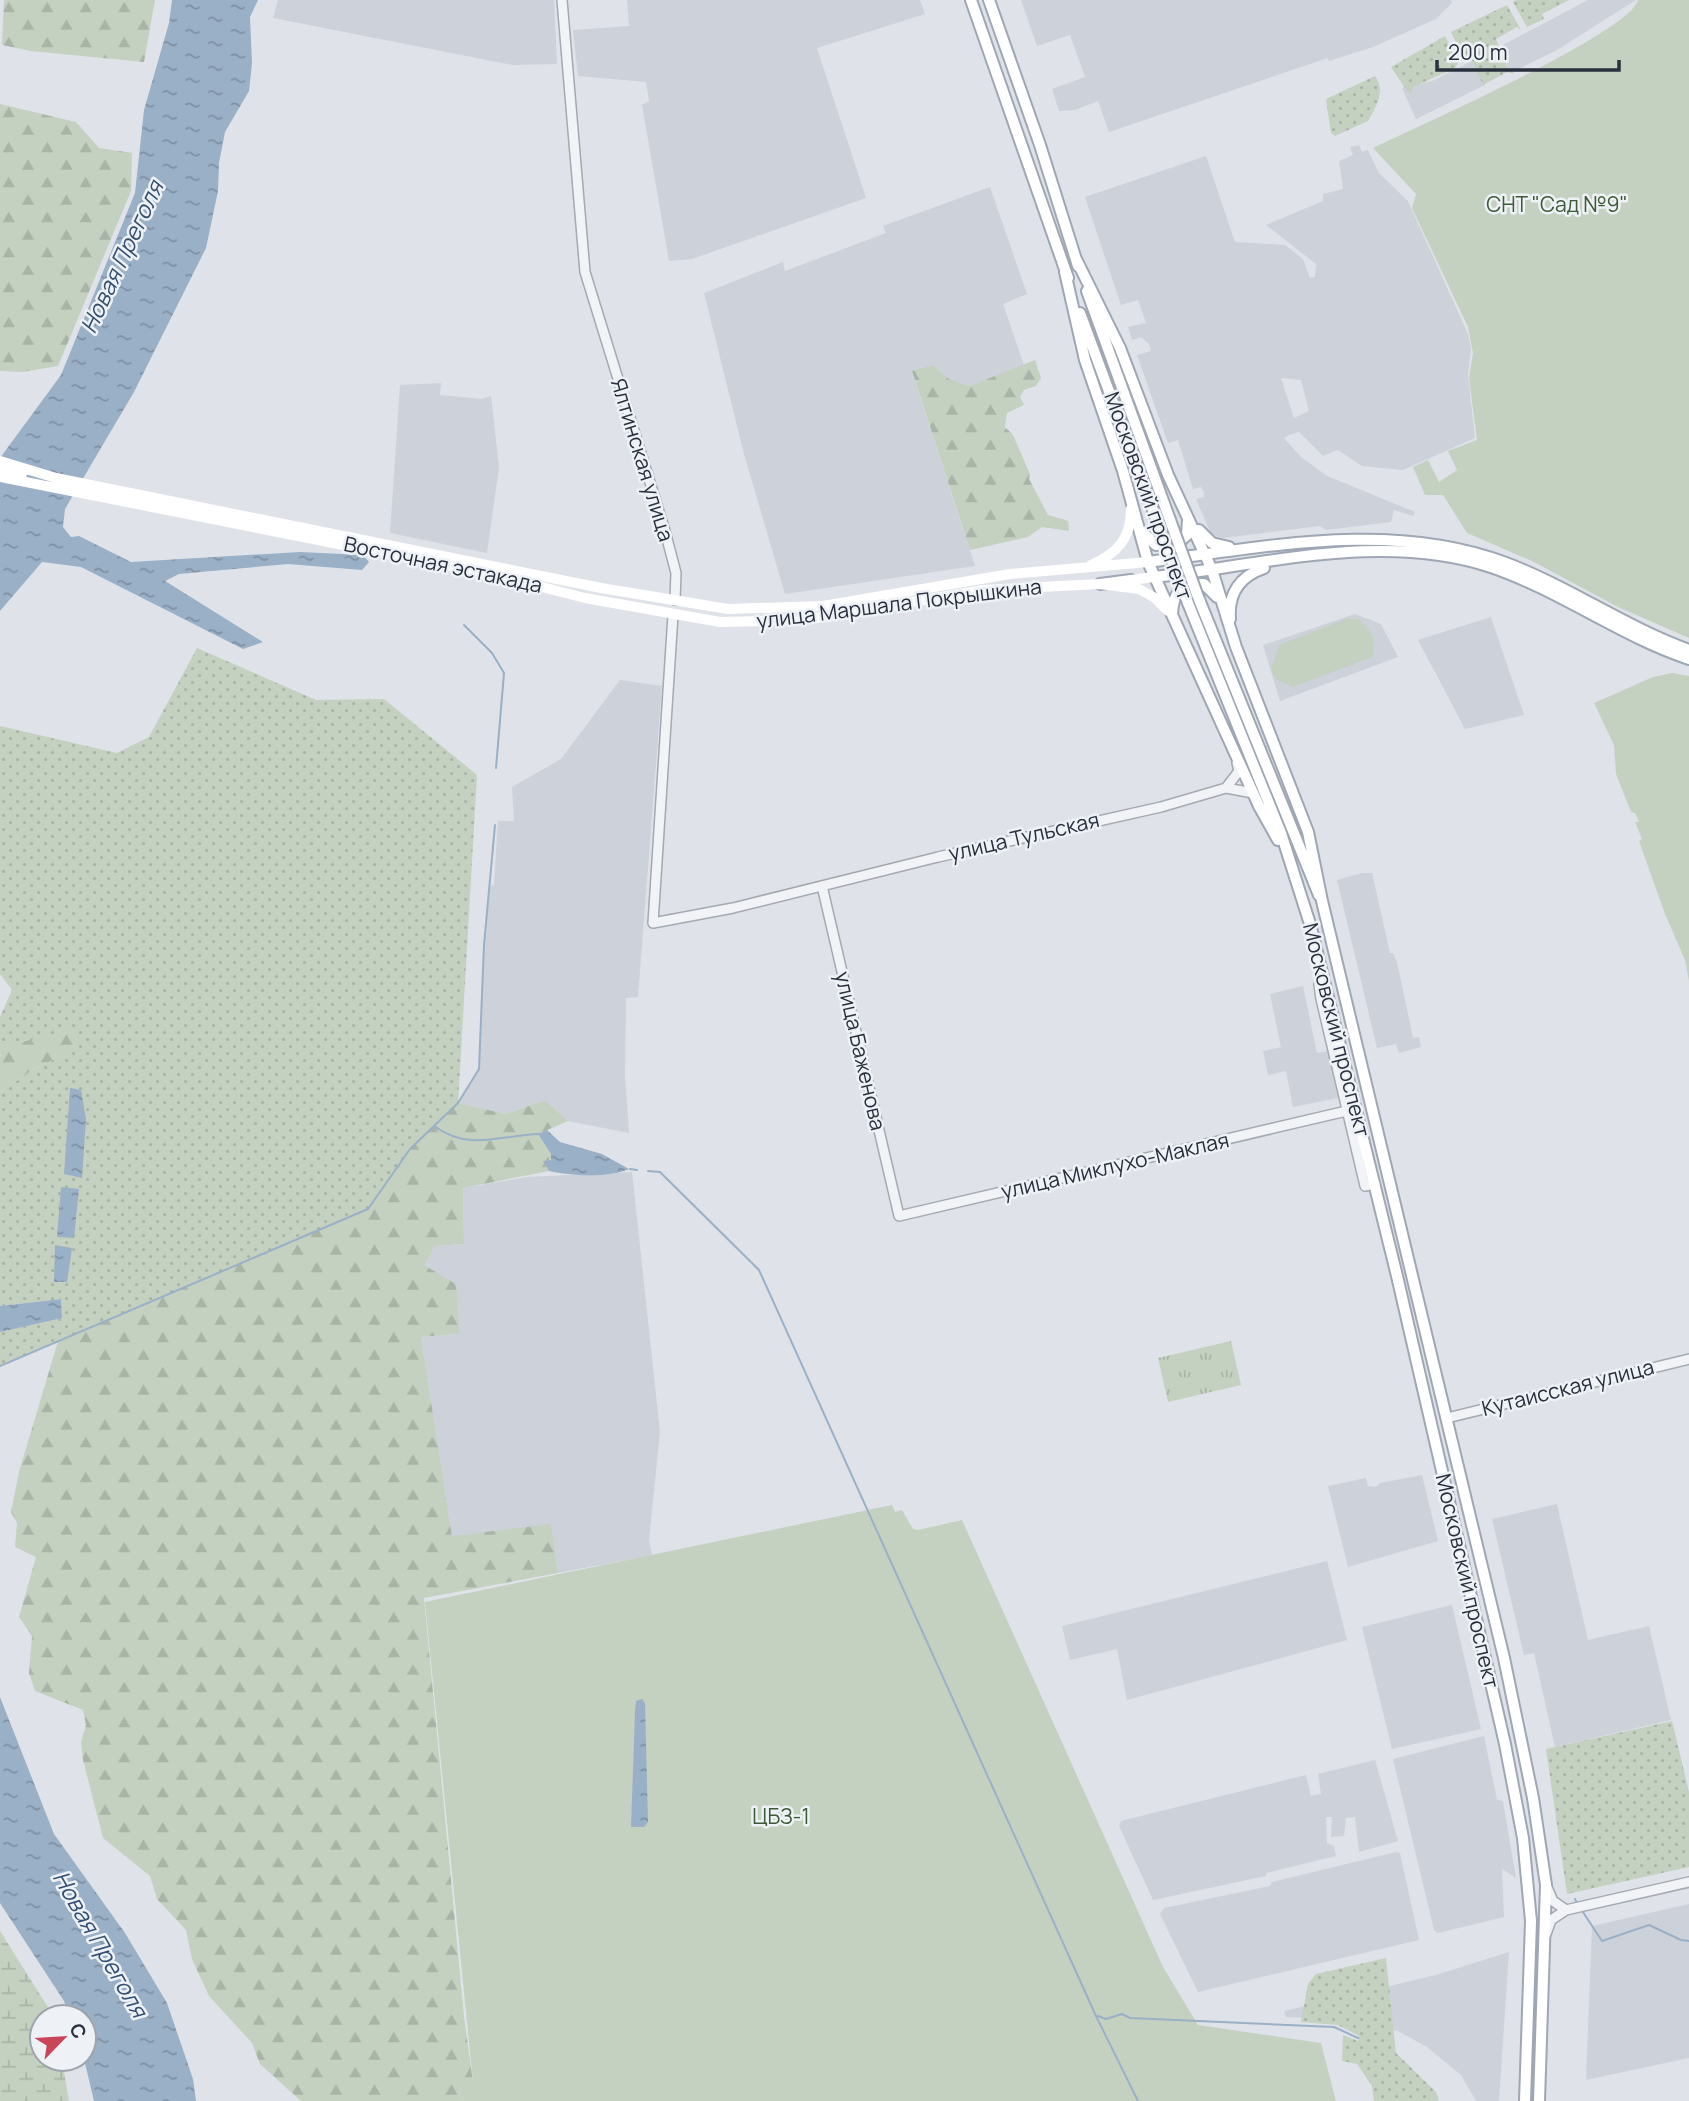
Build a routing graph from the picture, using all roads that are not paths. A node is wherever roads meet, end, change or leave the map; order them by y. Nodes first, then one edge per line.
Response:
1 (562, 0) edge
2 (971, 0) edge
3 (989, 0) edge
4 (1076, 260) junction
5 (1065, 272) junction
6 (0, 461) edge
7 (0, 470) edge
8 (0, 477) edge
9 (56, 478) junction
10 (1130, 496) junction
11 (1187, 514) junction
12 (1138, 526) junction
13 (1251, 548) junction
14 (1205, 554) junction
15 (1291, 560) junction
16 (1148, 562) junction
17 (1082, 569) junction
18 (1212, 570) junction
19 (1154, 577) junction
20 (1100, 584) junction
21 (675, 600) junction
22 (1224, 609) junction
23 (673, 615) junction
24 (1172, 616) junction
25 (1231, 633) junction
26 (1689, 650) edge
27 (1689, 659) edge
28 (1237, 757) junction
29 (1226, 788) junction
30 (1253, 793) junction
31 (1289, 857) junction
32 (822, 886) junction
33 (1322, 901) junction
34 (653, 923) joint
35 (1351, 1110) junction
36 (1331, 1117) junction
37 (1350, 1126) junction
38 (1370, 1185) junction
39 (900, 1216) joint
40 (1413, 1272) junction
41 (1397, 1276) junction
42 (1689, 1359) edge
43 (1447, 1418) junction
44 (1529, 1772) junction
45 (1512, 1777) junction
46 (1689, 1881) edge
47 (1546, 1885) junction
48 (1566, 1910) junction
49 (1545, 1938) junction
50 (1545, 1963) junction
51 (1531, 1964) junction
52 (1531, 1979) junction
53 (1544, 1980) junction
54 (1525, 2101) edge
55 (1539, 2101) edge

1 - 21 street, Ялтинская улица
2 - 5 main road, Московский проспект
3 - 4 main road, Московский проспект
4 - 11 main road
4 - 33 main road, Московский проспект, bridge
5 - 10 main road
5 - 31 main road, Московский проспект, bridge
6 - 9 main road
7 - 9 main road
8 - 23 main road, Восточная эстакада
9 - 21 main road, Восточная эстакада
10 - 12 main road
10 - 17 main road
11 - 12 main road
11 - 13 main road
11 - 14 main road
12 - 16 main road
13 - 14 main road, улица Маршала Покрышкина
13 - 26 main road, улица Маршала Покрышкина
14 - 16 main road, улица Маршала Покрышкина
14 - 18 main road
15 - 18 main road, улица Маршала Покрышкина
15 - 25 main road
15 - 27 main road, улица Маршала Покрышкина
16 - 17 main road, улица Маршала Покрышкина
16 - 19 main road
17 - 21 main road, улица Маршала Покрышкина
18 - 19 main road, улица Маршала Покрышкина
18 - 22 main road
19 - 20 main road, улица Маршала Покрышкина
19 - 24 main road
20 - 23 main road, улица Маршала Покрышкина
20 - 24 main road
21 - 23 main road, Ялтинская улица
22 - 24 main road
22 - 25 main road
23 - 34 street, Ялтинская улица
24 - 28 main road
25 - 33 main road
28 - 29 street
28 - 30 main road
29 - 30 street
29 - 32 street, улица Тульская
30 - 31 main road
31 - 35 main road, Московский проспект
32 - 34 street, улица Тульская
32 - 39 street, улица Баженова
33 - 40 main road, Московский проспект
35 - 36 street, улица Миклухо-Маклая
35 - 37 street
35 - 38 main road, Московский проспект
36 - 37 street
36 - 39 street, улица Миклухо-Маклая
37 - 38 street
38 - 41 main road, Московский проспект
40 - 41 main road
40 - 43 main road, Московский проспект
41 - 45 main road, Московский проспект
42 - 43 street, Кутаисская улица
43 - 44 main road, Московский проспект
44 - 45 main road
44 - 47 main road, Московский проспект
45 - 51 main road, Московский проспект
46 - 48 street
47 - 48 street
47 - 49 main road, Московский проспект
48 - 49 street
49 - 50 main road, Московский проспект
50 - 51 main road
50 - 53 main road, Московский проспект
51 - 52 main road, Московский проспект
52 - 53 main road
52 - 54 main road, Московский проспект
53 - 55 main road, Московский проспект

